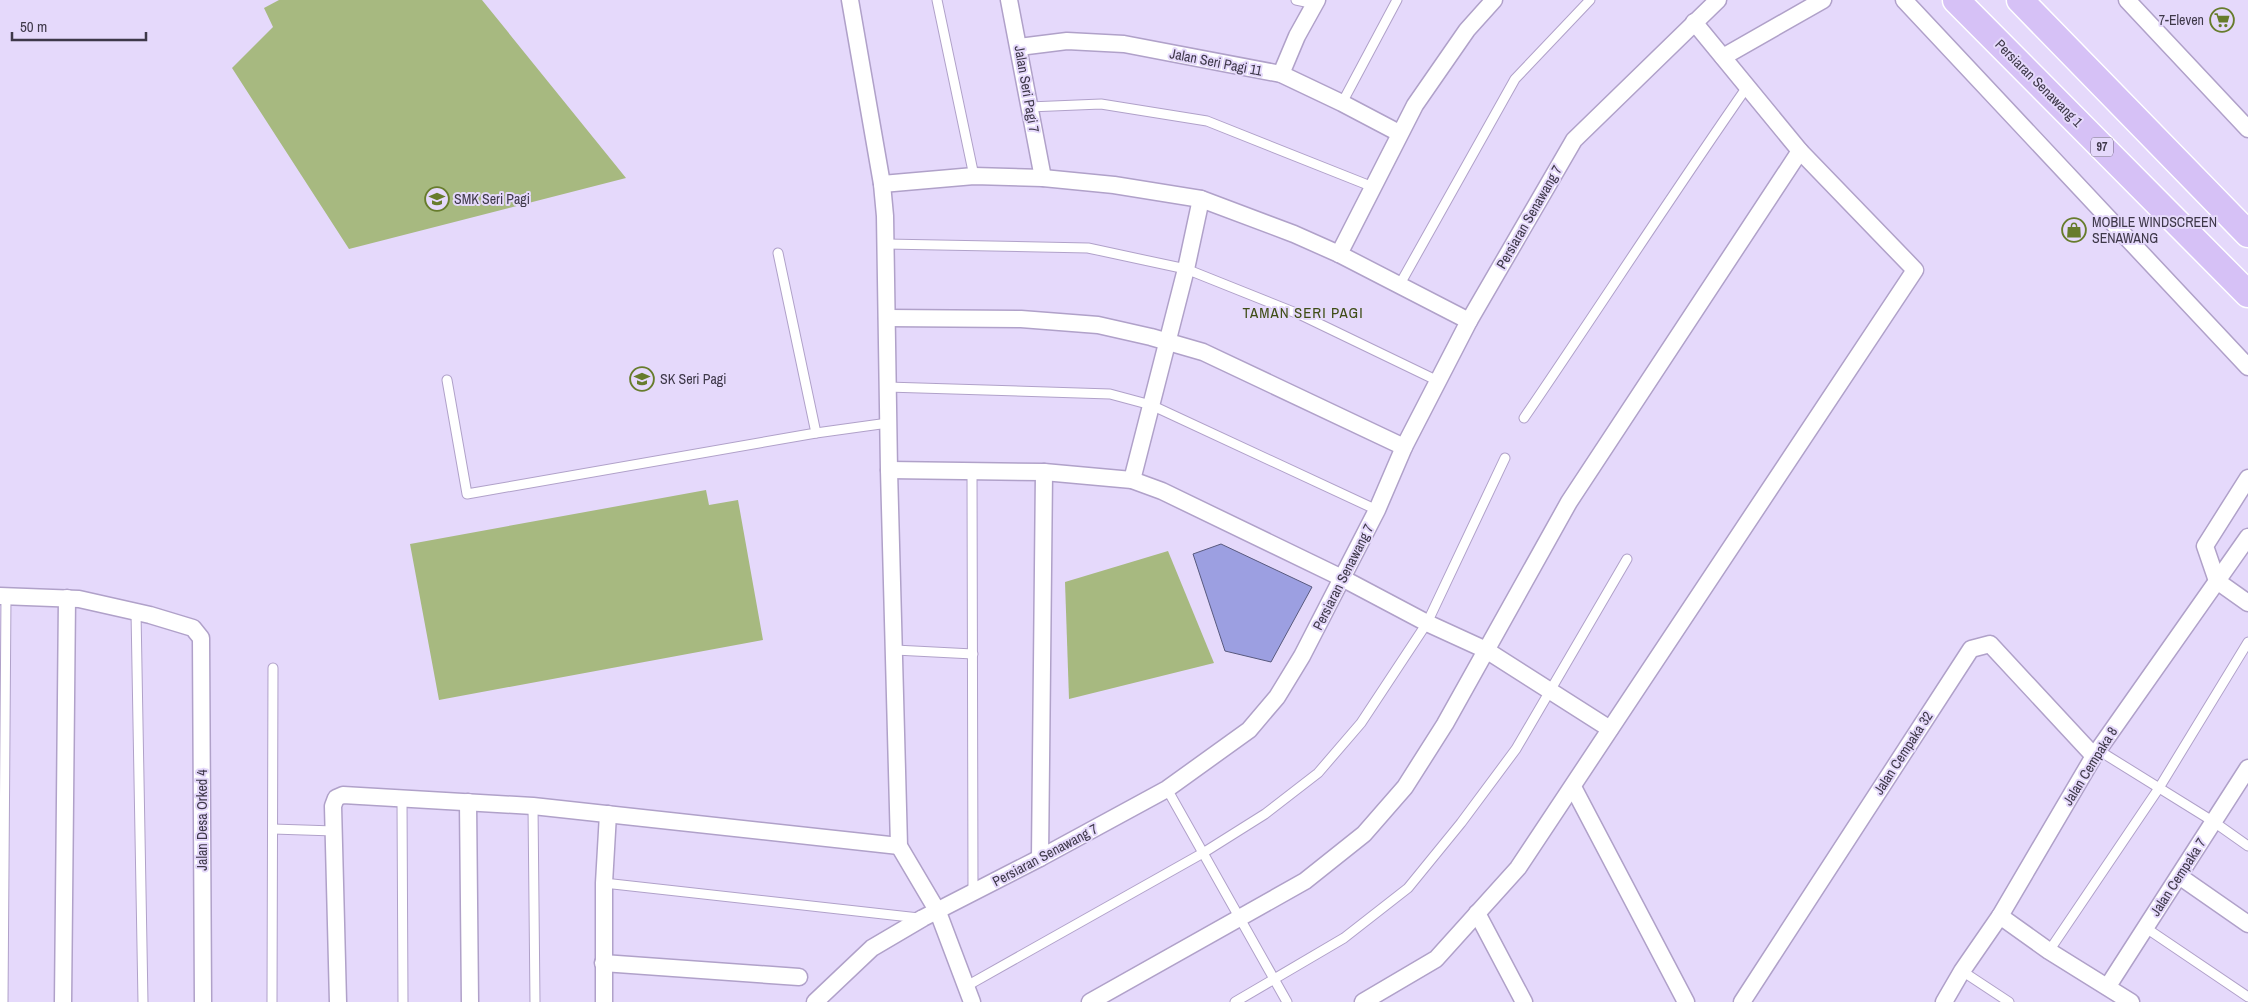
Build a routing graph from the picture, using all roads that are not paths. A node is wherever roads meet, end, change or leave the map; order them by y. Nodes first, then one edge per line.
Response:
1 (850, 0) edge
2 (938, 0) edge
3 (1009, 0) edge
4 (1296, 0) edge
5 (1397, 0) edge
6 (1494, 0) edge
7 (1590, 0) edge
8 (1718, 0) edge
9 (1823, 0) edge
10 (1904, 0) edge
11 (1956, 0) edge
12 (2020, 0) edge
13 (2127, 0) edge
14 (1316, 2) edge
15 (1700, 11) edge
16 (1019, 47) junction
17 (1723, 57) junction
18 (1281, 74) junction
19 (1747, 87) junction
20 (1342, 103) junction
21 (1029, 107) junction
22 (2246, 122) edge
23 (1399, 133) junction
24 (1800, 152) junction
25 (974, 176) junction
26 (1043, 178) junction
27 (882, 184) junction
28 (1373, 188) junction
29 (1201, 199) junction
30 (2248, 234) edge
31 (886, 244) junction
32 (778, 253) dead end
33 (1339, 254) junction
34 (1186, 269) junction
35 (1400, 284) junction
36 (2248, 294) edge
37 (887, 318) junction
38 (1469, 322) junction
39 (1167, 342) junction
40 (2248, 367) edge
41 (447, 380) dead end
42 (1438, 381) junction
43 (887, 387) junction
44 (1151, 405) junction
45 (1524, 418) dead end
46 (888, 423) junction
47 (816, 433) junction
48 (1404, 447) junction
49 (1505, 458) dead end
50 (889, 470) junction
51 (972, 470) junction
52 (1044, 472) junction
53 (2248, 478) edge
54 (1132, 480) junction
55 (1377, 510) junction
56 (2248, 537) edge
57 (1627, 559) dead end
58 (1342, 578) junction
59 (2217, 581) junction
60 (3, 596) edge
61 (67, 598) junction
62 (2248, 603) edge
63 (136, 612) junction
64 (1427, 623) junction
65 (2248, 642) edge
66 (895, 650) junction
67 (1486, 650) junction
68 (974, 654) junction
69 (273, 668) dead end
70 (1550, 691) junction
71 (1610, 729) junction
72 (2096, 753) junction
73 (2248, 768) edge
74 (1573, 787) junction
75 (1167, 788) junction
76 (2159, 788) junction
77 (402, 799) junction
78 (468, 802) junction
79 (533, 806) junction
80 (608, 814) junction
81 (2214, 822) junction
82 (273, 829) junction
83 (334, 831) junction
84 (899, 846) junction
85 (2248, 846) edge
86 (1203, 853) junction
87 (1040, 858) junction
88 (2179, 876) junction
89 (604, 884) junction
90 (973, 893) junction
91 (1477, 913) junction
92 (930, 915) junction
93 (2000, 916) junction
94 (1240, 918) junction
95 (2248, 924) edge
96 (2146, 928) junction
97 (2049, 950) junction
98 (603, 963) junction
99 (1962, 971) junction
100 (799, 977) dead end
101 (1275, 981) junction
102 (2108, 986) junction
103 (965, 987) junction
104 (2248, 996) edge
105 (3, 1002) edge
106 (63, 1002) edge
107 (143, 1002) edge
108 (203, 1002) edge
109 (272, 1002) edge
110 (338, 1002) edge
111 (403, 1002) edge
112 (470, 1002) edge
113 (536, 1002) edge
114 (604, 1002) edge
115 (815, 1002) edge
116 (972, 1002) edge
117 (1090, 1002) edge
118 (1236, 1002) edge
119 (1286, 1002) edge
120 (1365, 1002) edge
121 (1524, 1002) edge
122 (1686, 1002) edge
123 (1742, 1002) edge
124 (1944, 1002) edge
125 (2009, 1002) edge
126 (2131, 1002) edge

1 - 27 street
2 - 25 lane
3 - 16 street, Jalan Seri Pagi 7
4 - 14 lane
5 - 20 lane
6 - 23 street
7 - 35 lane
8 - 15 street, Persiaran Senawang 7
9 - 17 street
10 - 40 street
11 - 36 main road, Persiaran Senawang 1 / 97
12 - 30 main road
13 - 22 street
14 - 18 street
15 - 17 street
15 - 38 street, Persiaran Senawang 7
16 - 18 street, Jalan Seri Pagi 11
16 - 21 street, Jalan Seri Pagi 7
17 - 19 street
18 - 20 street, Jalan Seri Pagi 11
19 - 24 street
19 - 45 lane
20 - 23 street, Jalan Seri Pagi 11
21 - 26 street, Jalan Seri Pagi 7
21 - 28 lane
23 - 28 street
24 - 67 street
24 - 71 street
25 - 26 street
25 - 27 street
26 - 29 street
27 - 31 street
28 - 33 street
29 - 33 street
29 - 34 street
31 - 34 lane
31 - 37 street
32 - 47 lane
33 - 35 street
34 - 39 street
34 - 42 lane
35 - 38 street
37 - 39 street
37 - 43 street
38 - 42 street, Persiaran Senawang 7
39 - 44 street
39 - 48 street
41 - 47 lane
42 - 48 street, Persiaran Senawang 7
43 - 44 lane
43 - 46 street
44 - 54 street
44 - 55 lane
46 - 47 lane
46 - 50 street
48 - 55 street, Persiaran Senawang 7
49 - 64 lane
50 - 51 street
50 - 66 street
51 - 52 street
51 - 68 lane
52 - 54 street
52 - 87 street
53 - 59 street
54 - 58 street
55 - 58 street, Persiaran Senawang 7
56 - 59 street, Jalan Cempaka 8
57 - 70 lane
58 - 64 street
58 - 75 street, Persiaran Senawang 7
59 - 62 street
59 - 72 street, Jalan Cempaka 8
60 - 61 street
60 - 105 lane
61 - 63 street
61 - 106 street
63 - 107 lane
63 - 108 street, Jalan Desa Orked 4
64 - 67 street
64 - 86 lane
65 - 76 lane
66 - 68 lane
66 - 84 street
67 - 70 street
67 - 94 street
68 - 90 lane
69 - 82 lane
70 - 71 street
70 - 101 lane
71 - 74 street
72 - 76 lane
72 - 93 street, Jalan Cempaka 8
72 - 123 street, Jalan Cempaka 32
73 - 81 street, Jalan Cempaka 7
74 - 91 street
74 - 122 street
75 - 86 lane
75 - 87 street, Persiaran Senawang 7
76 - 81 lane
76 - 97 lane
77 - 78 street
77 - 83 street
77 - 111 lane
78 - 79 street
78 - 112 street
79 - 80 street
79 - 113 lane
80 - 84 street
80 - 89 street
81 - 85 lane
81 - 88 street, Jalan Cempaka 7
82 - 83 lane
82 - 109 lane
83 - 110 street
84 - 92 street
86 - 94 lane
86 - 103 lane
87 - 90 street, Persiaran Senawang 7
88 - 95 street
88 - 96 street, Jalan Cempaka 7
89 - 92 lane
89 - 98 street
90 - 92 street, Persiaran Senawang 7
91 - 120 street
91 - 121 street
92 - 103 street
92 - 115 street, Persiaran Senawang 7
93 - 97 street
93 - 99 street, Jalan Cempaka 8
94 - 101 lane
94 - 117 street
96 - 102 street, Jalan Cempaka 7
96 - 104 lane
97 - 102 street
98 - 100 street
98 - 114 street
99 - 124 street, Jalan Cempaka 8
99 - 125 lane
101 - 118 lane
101 - 119 lane
102 - 126 street
103 - 116 street

